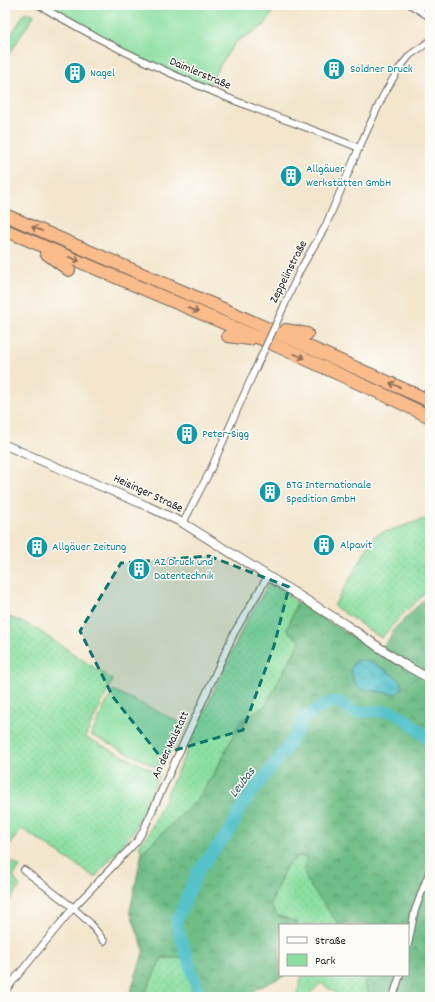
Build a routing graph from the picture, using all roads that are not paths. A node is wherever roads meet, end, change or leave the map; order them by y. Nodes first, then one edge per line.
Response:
1 (39, 5) edge
2 (411, 5) edge
3 (430, 17) edge
4 (430, 41) edge
5 (359, 148) junction
6 (5, 215) edge
7 (5, 230) edge
8 (25, 238) junction
9 (70, 270) dead end
10 (237, 315) junction
11 (307, 334) dead end
12 (228, 336) dead end
13 (264, 340) junction
14 (430, 401) edge
15 (430, 417) edge
16 (5, 445) edge
17 (183, 523) junction
18 (270, 578) junction
19 (430, 679) edge
20 (24, 870) dead end
21 (430, 870) edge
22 (73, 908) junction
23 (409, 939) edge
24 (104, 941) dead end
25 (400, 976) edge
26 (5, 991) edge
27 (393, 997) edge

1 - 5 street, Daimlerstraße
2 - 3 street
4 - 5 street, Zeppelinstraße
5 - 17 street, Zeppelinstraße, bridge
10 -> 6 highway
7 - 8 highway
8 - 9 highway
8 -> 13 highway
10 - 11 highway
14 -> 10 highway
12 - 13 highway
13 -> 15 highway
16 - 17 street, Heisinger Straße
17 - 18 street, Heisinger Straße
18 - 19 street, Heisinger Straße
18 - 22 street, An der Malstatt
20 - 22 street
21 - 23 street
22 - 24 street
22 - 26 street, An der Malstatt
25 - 27 street

